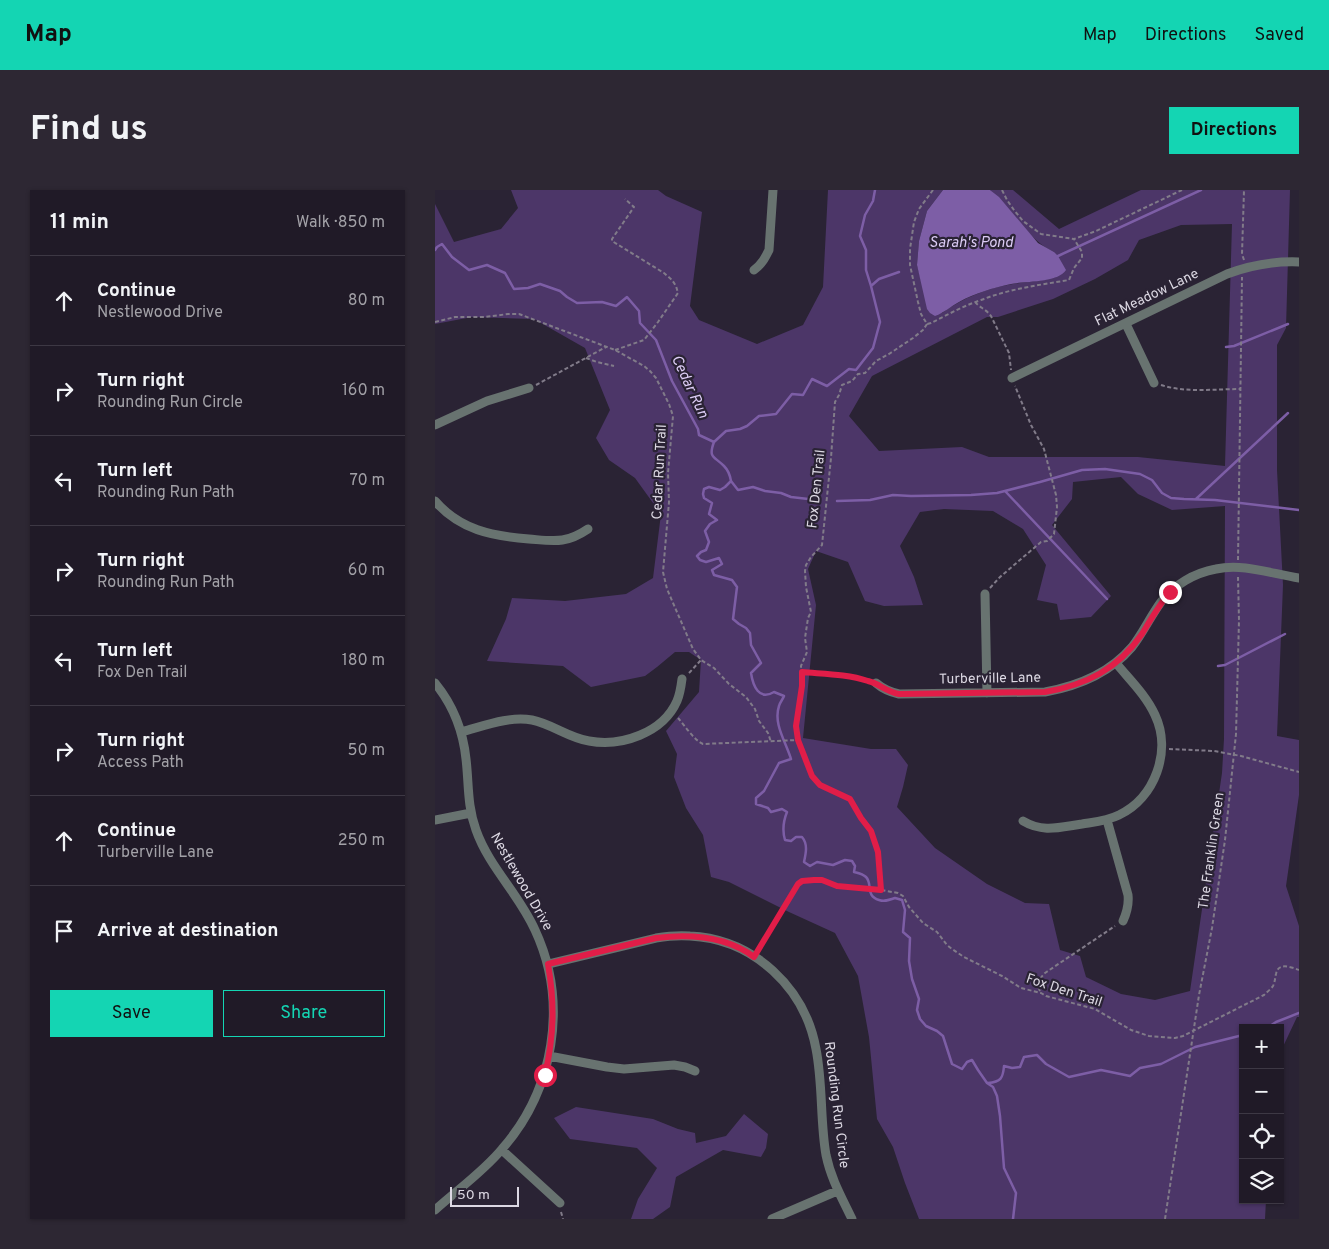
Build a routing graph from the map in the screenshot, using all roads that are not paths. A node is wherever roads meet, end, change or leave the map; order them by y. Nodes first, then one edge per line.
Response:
1 (773, 190) edge
2 (1299, 262) edge
3 (754, 270) dead end
4 (1126, 324) junction
5 (1012, 378) dead end
6 (1154, 383) road end
7 (529, 388) road end
8 (435, 425) edge
9 (435, 501) edge
10 (588, 529) dead end
11 (1299, 578) edge
12 (985, 594) road end
13 (1116, 663) junction
14 (682, 679) road end
15 (435, 683) edge
16 (876, 683) road end
17 (987, 693) junction
18 (461, 732) junction
19 (471, 813) junction
20 (435, 820) edge
21 (1107, 820) junction
22 (1023, 822) dead end
23 (1123, 921) road end
24 (548, 964) junction
25 (549, 1056) junction
26 (695, 1071) dead end
27 (502, 1150) junction
28 (837, 1191) junction
29 (560, 1203) dead end
30 (435, 1209) edge
31 (773, 1219) edge
32 (851, 1219) edge

1 - 3 street
2 - 4 street, Flat Meadow Lane
4 - 5 street, Flat Meadow Lane
4 - 6 street
7 - 8 street
9 - 10 street
11 - 13 street, Turberville Lane
12 - 17 street
13 - 17 street, Turberville Lane
13 - 21 street
14 - 18 street
15 - 18 street, Nestlewood Drive
16 - 17 street, Turberville Lane
18 - 19 street, Nestlewood Drive
19 - 20 street
19 - 24 street, Nestlewood Drive
21 - 22 street
21 - 23 street
24 - 25 street, Nestlewood Drive
24 - 28 street, Rounding Run Circle
25 - 26 street
25 - 27 street, Nestlewood Drive
27 - 29 street
27 - 30 street, Nestlewood Drive
28 - 31 street
28 - 32 street, Rounding Run Circle

